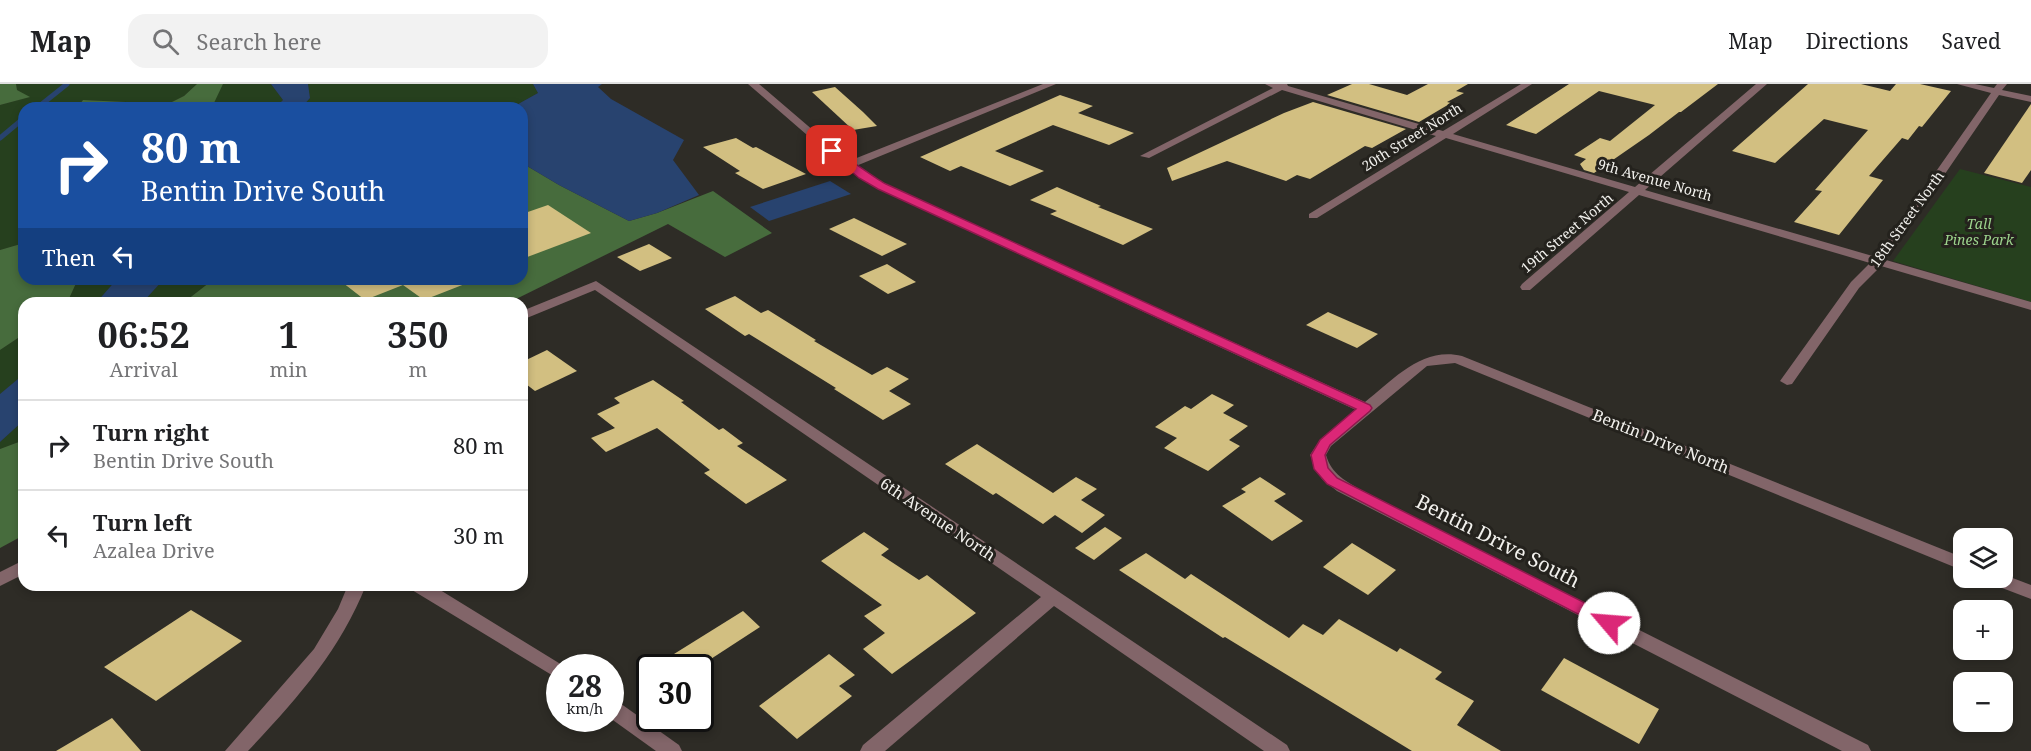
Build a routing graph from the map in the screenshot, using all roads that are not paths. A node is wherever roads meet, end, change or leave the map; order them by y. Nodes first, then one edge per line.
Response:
1 (753, 84) edge
2 (1051, 84) edge
3 (1527, 84) edge
4 (1762, 84) edge
5 (1962, 84) edge
6 (1280, 85) edge
7 (2000, 88) edge
8 (2031, 99) edge
9 (1443, 135) junction
10 (1144, 156) dead end
11 (848, 165) junction
12 (1640, 192) junction
13 (1313, 216) dead end
14 (1879, 261) junction
15 (1526, 287) dead end
16 (2031, 306) edge
17 (528, 313) edge
18 (1787, 381) dead end
19 (1365, 408) junction
20 (1953, 561) edge
21 (18, 570) edge
22 (0, 580) edge
23 (2013, 585) edge
24 (355, 591) edge
25 (428, 591) edge
26 (2031, 592) edge
27 (1053, 597) junction
28 (546, 665) edge
29 (624, 717) edge
30 (235, 751) edge
31 (672, 751) edge
32 (870, 751) edge
33 (1280, 751) edge
34 (1861, 751) edge

1 - 11 street
2 - 11 street
3 - 9 street, 20th Street North
4 - 12 street, 19th Street North
5 - 7 street
6 - 9 street, 9th Avenue North
6 - 10 street
7 - 8 street
7 - 14 street, 18th Street North
9 - 12 street, 9th Avenue North
9 - 13 street, 20th Street North
11 - 19 street
12 - 14 street, 9th Avenue North
12 - 15 street, 19th Street North
14 - 16 street, 9th Avenue North
14 - 18 street, 18th Street North
17 - 27 street, 6th Avenue North
19 - 20 street, Bentin Drive North
19 - 34 street, Bentin Drive South
21 - 22 street
23 - 26 street
24 - 30 street
25 - 28 street
27 - 32 street
27 - 33 street, 6th Avenue North
29 - 31 street

